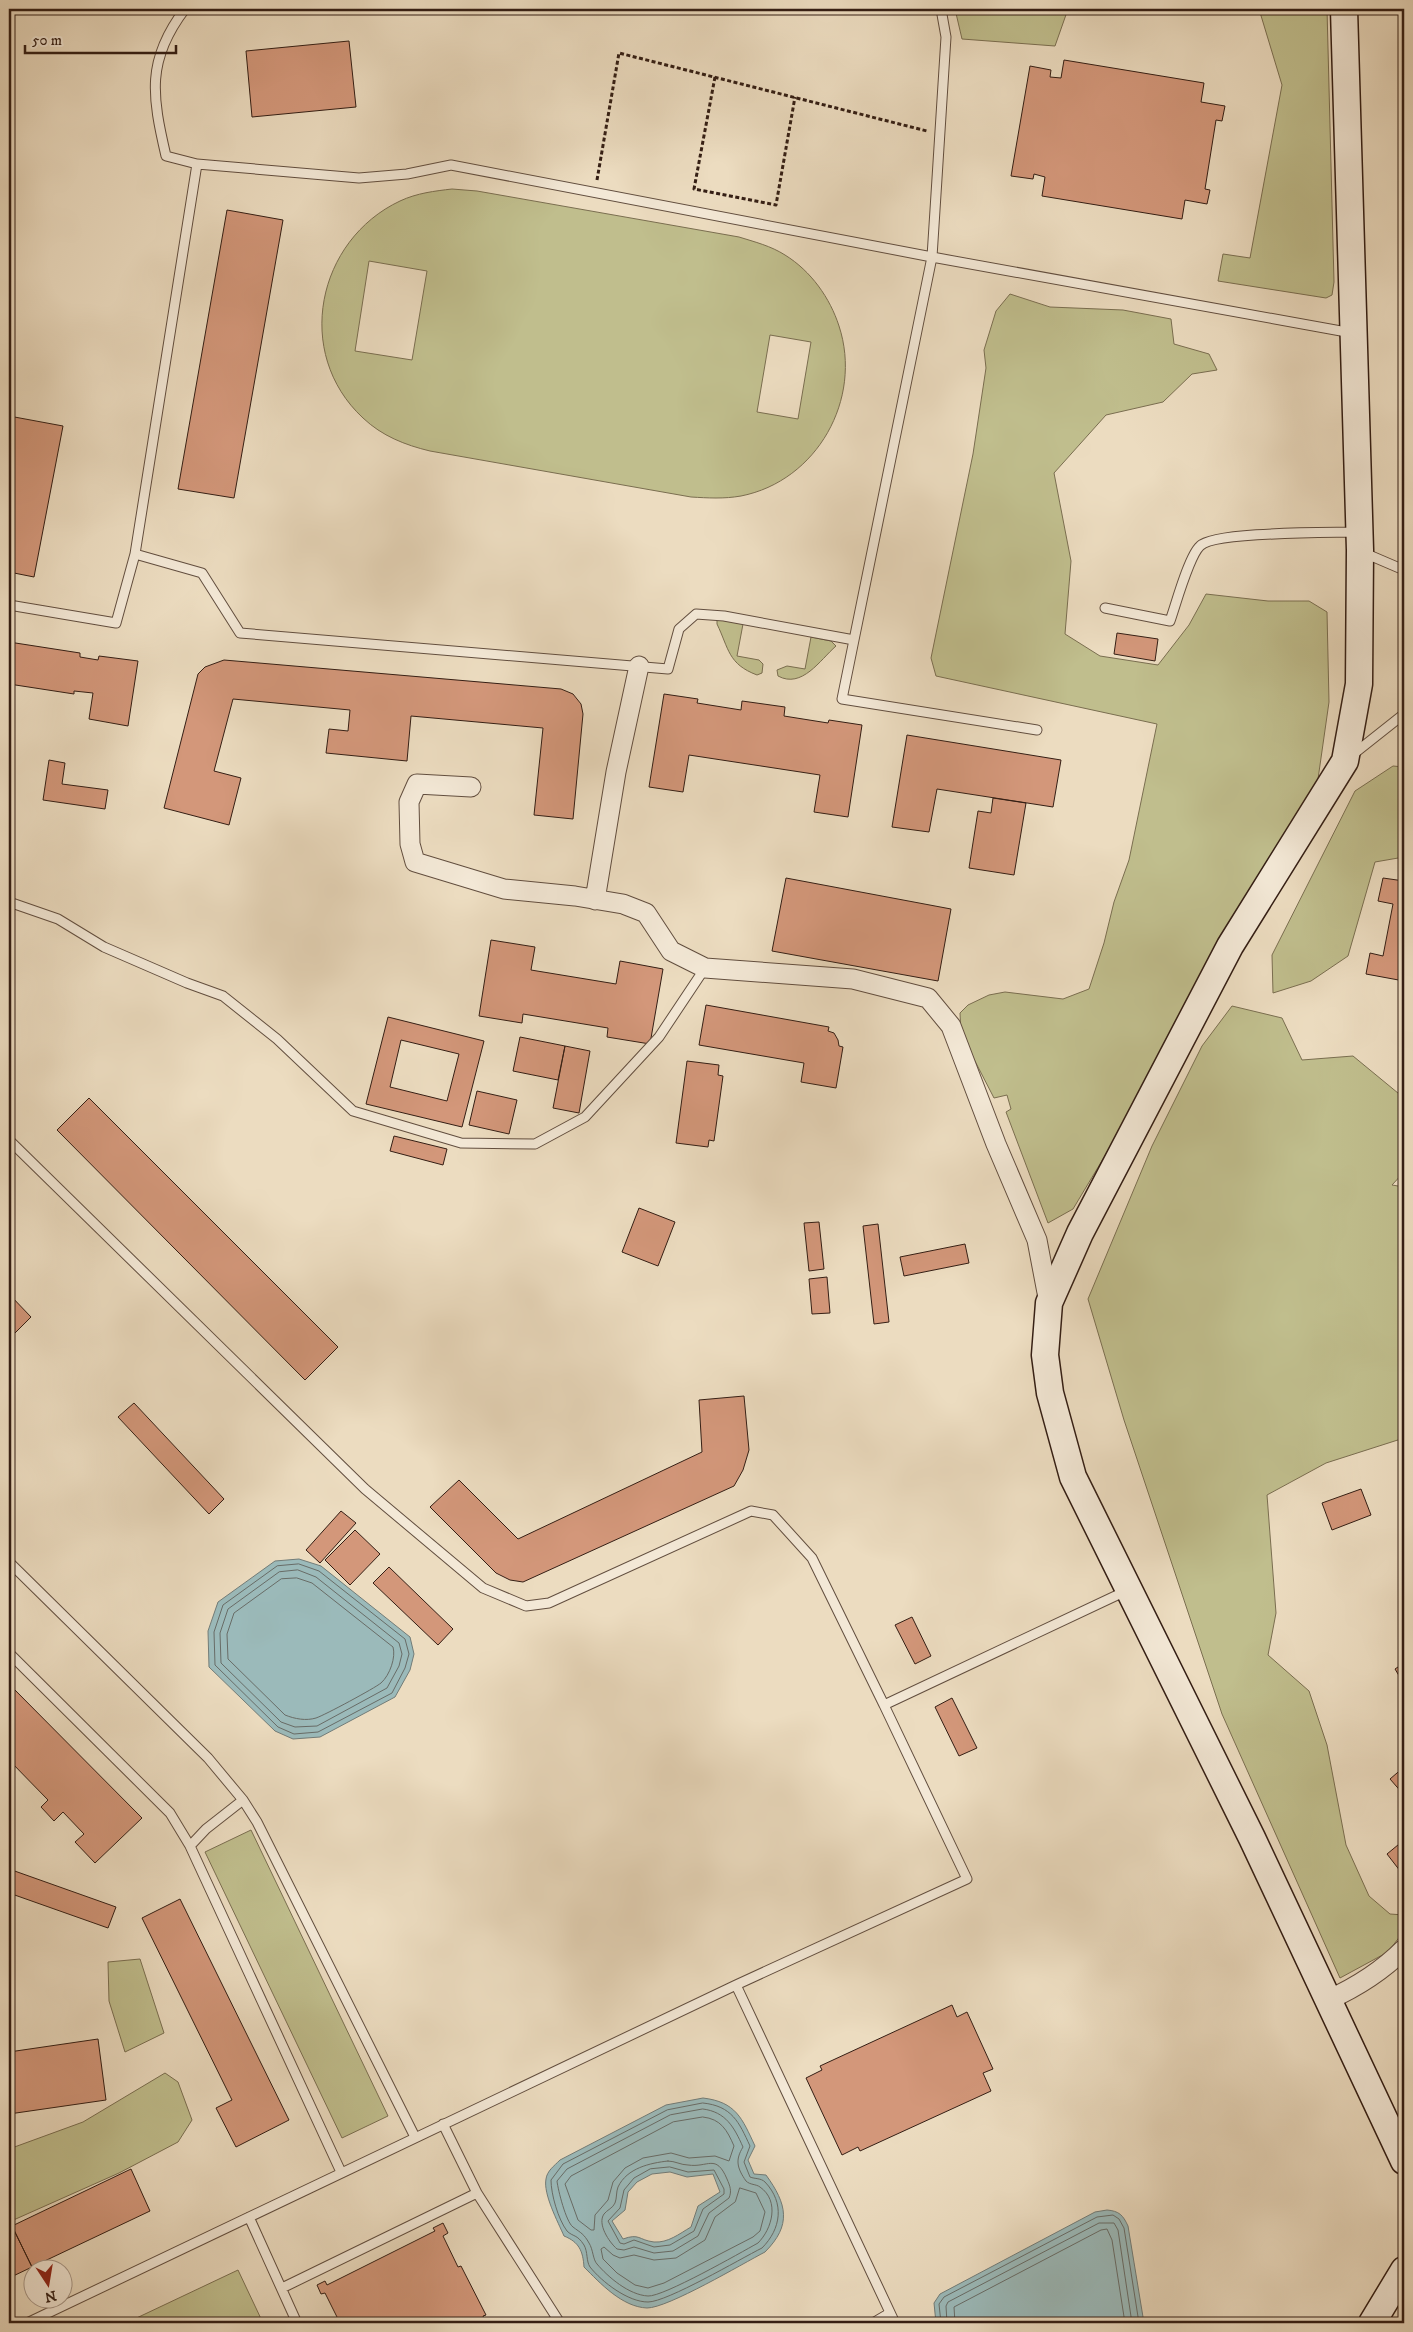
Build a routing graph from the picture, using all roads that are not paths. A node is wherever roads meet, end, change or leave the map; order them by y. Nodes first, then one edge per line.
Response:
1 (185, 9) edge
2 (941, 9) edge
3 (1344, 9) edge
4 (197, 164) junction
5 (932, 257) junction
6 (1353, 333) junction
7 (1359, 541) junction
8 (136, 554) junction
9 (1404, 570) edge
10 (9, 605) edge
11 (1105, 608) dead end
12 (854, 640) junction
13 (639, 666) junction
14 (1404, 714) edge
15 (1037, 730) dead end
16 (1345, 761) junction
17 (472, 787) dead end
18 (595, 900) junction
19 (9, 902) edge
20 (705, 968) junction
21 (9, 1140) edge
22 (1049, 1303) junction
23 (9, 1562) edge
24 (1128, 1590) junction
25 (9, 1653) edge
26 (884, 1705) junction
27 (243, 1800) junction
28 (190, 1846) junction
29 (1404, 1948) edge
30 (736, 1986) junction
31 (1328, 2000) junction
32 (443, 2124) junction
33 (415, 2137) junction
34 (1404, 2161) edge
35 (341, 2172) junction
36 (477, 2193) junction
37 (248, 2217) junction
38 (1404, 2270) edge
39 (282, 2288) junction
40 (890, 2313) junction
41 (27, 2323) edge
42 (297, 2323) edge
43 (560, 2323) edge
44 (874, 2323) edge
45 (895, 2323) edge
46 (1372, 2323) edge

1 - 4 lane
2 - 5 lane
3 - 6 main road
4 - 5 lane
4 - 8 lane
5 - 6 lane
5 - 12 lane
6 - 7 main road
7 - 9 lane
7 - 11 lane
7 - 16 main road
8 - 10 lane
8 - 13 lane
12 - 13 lane
12 - 15 lane
13 - 18 street
14 - 16 lane
16 - 22 main road
17 - 18 street
18 - 20 street
19 - 20 lane
20 - 22 street
21 - 26 lane
22 - 24 main road
23 - 27 lane
24 - 26 lane
24 - 31 main road
25 - 28 lane
26 - 30 lane
27 - 28 lane
27 - 33 lane
28 - 35 lane
29 - 31 street
30 - 32 lane
30 - 40 lane
31 - 34 main road
32 - 33 lane
32 - 36 lane
33 - 35 lane
35 - 37 lane
36 - 39 lane
36 - 43 lane
37 - 39 lane
37 - 41 lane
38 - 46 main road
39 - 42 lane
40 - 44 lane
40 - 45 lane

